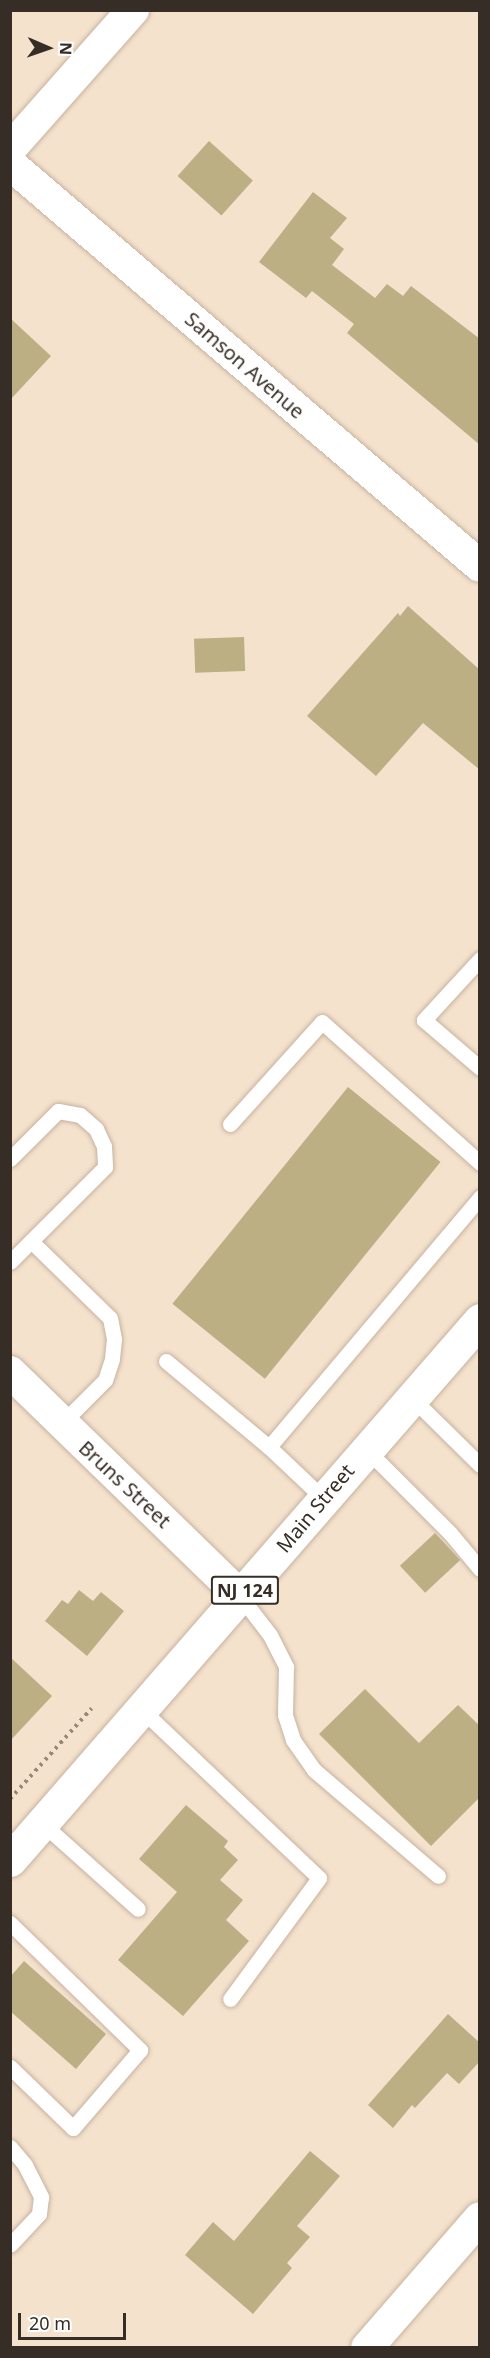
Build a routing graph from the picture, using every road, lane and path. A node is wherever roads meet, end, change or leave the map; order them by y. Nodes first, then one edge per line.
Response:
1 (133, 10) edge
2 (10, 149) edge
3 (10, 164) edge
4 (480, 566) edge
5 (480, 959) edge
6 (480, 1068) edge
7 (230, 1124) dead end
8 (10, 1159) edge
9 (480, 1164) edge
10 (480, 1197) edge
11 (31, 1241) junction
12 (10, 1262) edge
13 (480, 1320) edge
14 (166, 1361) dead end
15 (10, 1372) edge
16 (411, 1397) junction
17 (61, 1424) junction
18 (268, 1447) junction
19 (365, 1449) junction
20 (480, 1465) edge
21 (323, 1498) junction
22 (480, 1569) edge
23 (240, 1596) junction
24 (98, 1701) dead end
25 (141, 1709) junction
26 (10, 1799) edge
27 (43, 1824) junction
28 (10, 1860) edge
29 (438, 1876) dead end
30 (138, 1909) dead end
31 (10, 1923) edge
32 (230, 1999) dead end
33 (10, 2067) edge
34 (10, 2147) edge
35 (480, 2218) edge
36 (10, 2245) edge
37 (368, 2348) edge

1 - 2 street
3 - 4 street, Samson Avenue
5 - 6 lane
7 - 9 lane
8 - 11 lane
10 - 18 lane
11 - 12 lane
11 - 17 lane
13 - 16 main road, Main Street / NJ 124
14 - 18 lane
15 - 17 street, Bruns Street
16 - 19 main road, Main Street / NJ 124
16 - 20 lane
17 - 23 street, Bruns Street
18 - 21 lane
19 - 21 main road, Main Street / NJ 124
19 - 22 lane
21 - 23 main road, Main Street / NJ 124
23 - 25 main road, Main Street / NJ 124
23 - 29 lane
24 - 26 path
25 - 27 main road, Main Street / NJ 124
25 - 32 lane
27 - 28 main road, Main Street / NJ 124
27 - 30 lane
31 - 33 lane
34 - 36 lane
35 - 37 street

